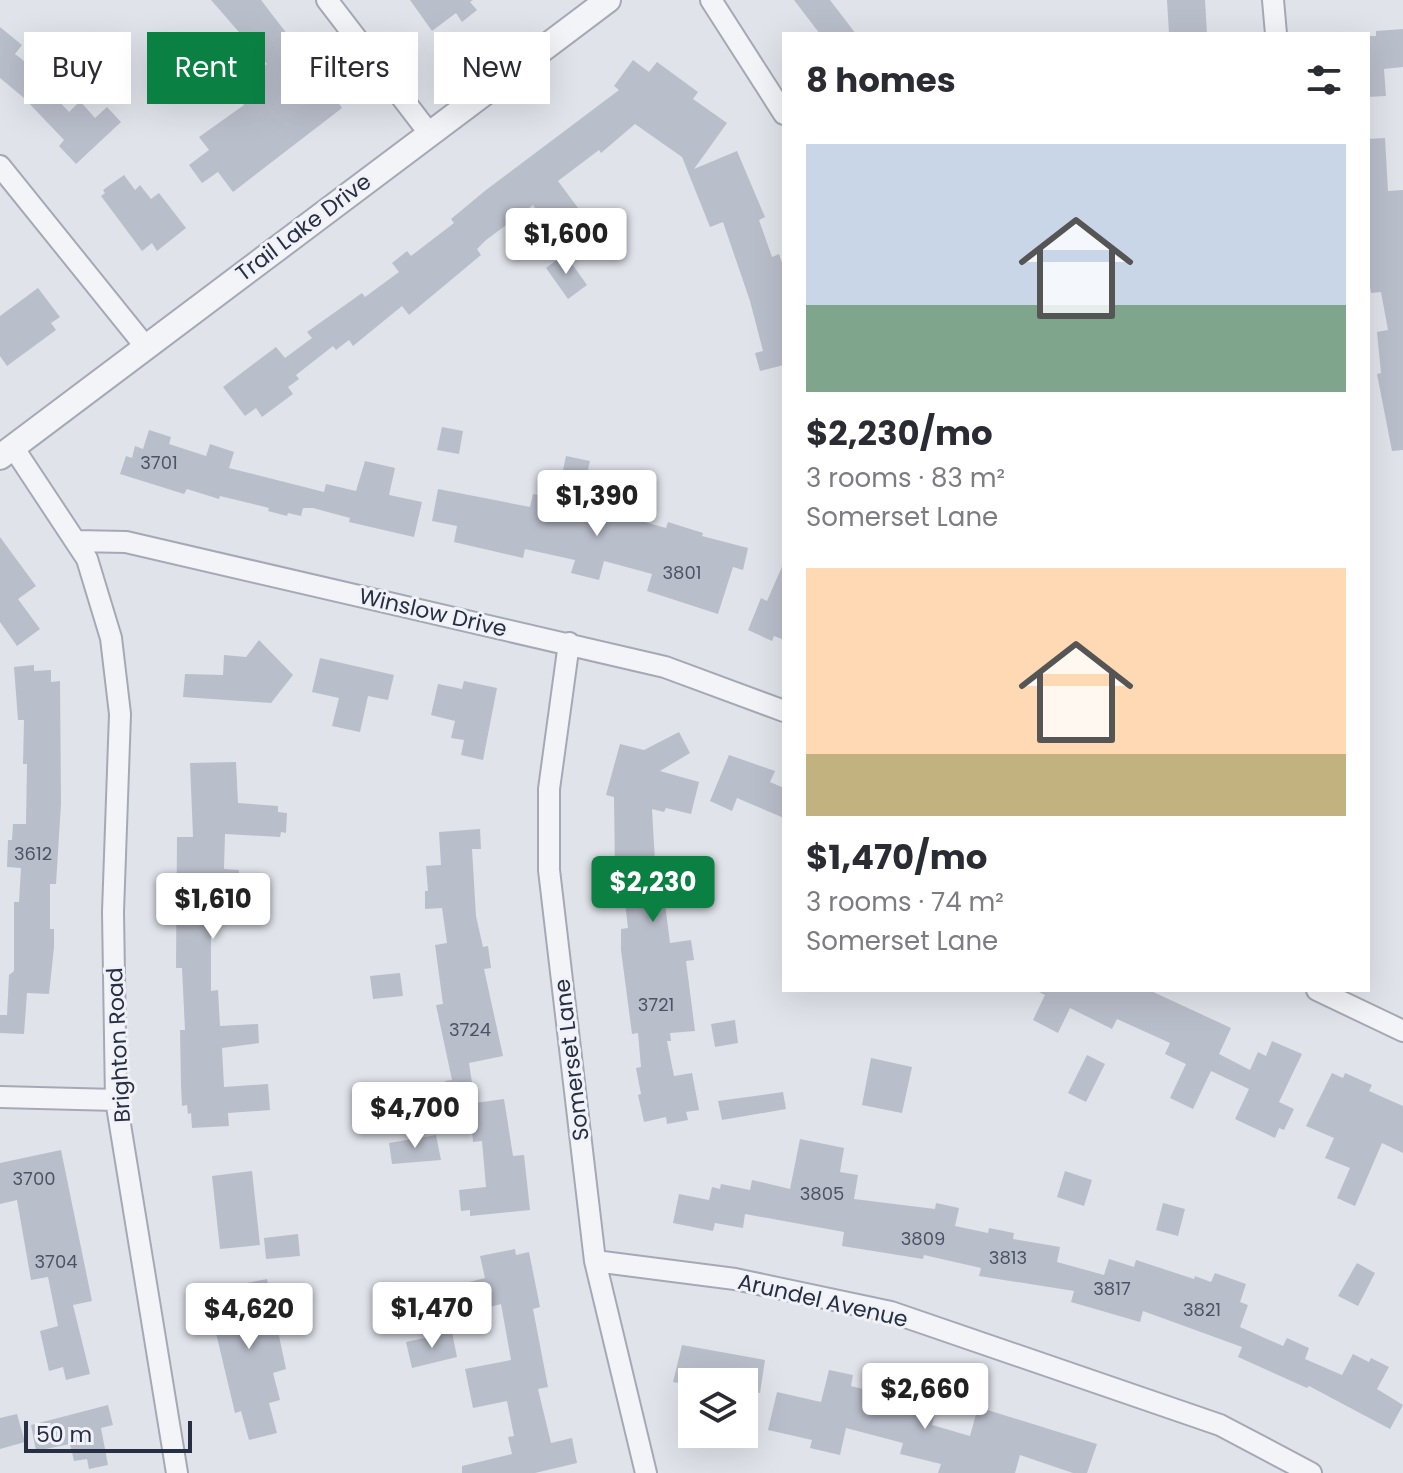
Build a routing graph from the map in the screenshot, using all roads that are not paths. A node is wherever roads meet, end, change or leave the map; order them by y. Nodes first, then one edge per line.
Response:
1 (327, 0) edge
2 (608, 0) edge
3 (711, 0) edge
4 (1273, 0) edge
5 (1276, 32) edge
6 (782, 111) edge
7 (429, 133) junction
8 (0, 166) edge
9 (145, 346) junction
10 (6, 452) edge
11 (76, 541) junction
12 (569, 643) junction
13 (782, 710) edge
14 (1321, 992) edge
15 (1403, 1031) edge
16 (0, 1097) edge
17 (116, 1100) junction
18 (595, 1261) junction
19 (177, 1473) edge
20 (646, 1473) edge
21 (1311, 1473) edge

1 - 7 street
2 - 7 street, Trail Lake Drive
3 - 6 street
4 - 5 street
7 - 9 street, Trail Lake Drive
8 - 9 street
9 - 10 street, Trail Lake Drive
10 - 11 street, Brighton Road
11 - 12 street, Winslow Drive
11 - 17 street, Brighton Road
12 - 13 street, Winslow Drive
12 - 18 street, Somerset Lane
14 - 15 street
16 - 17 street
17 - 19 street, Brighton Road
18 - 20 street, Somerset Lane
18 - 21 street, Arundel Avenue

